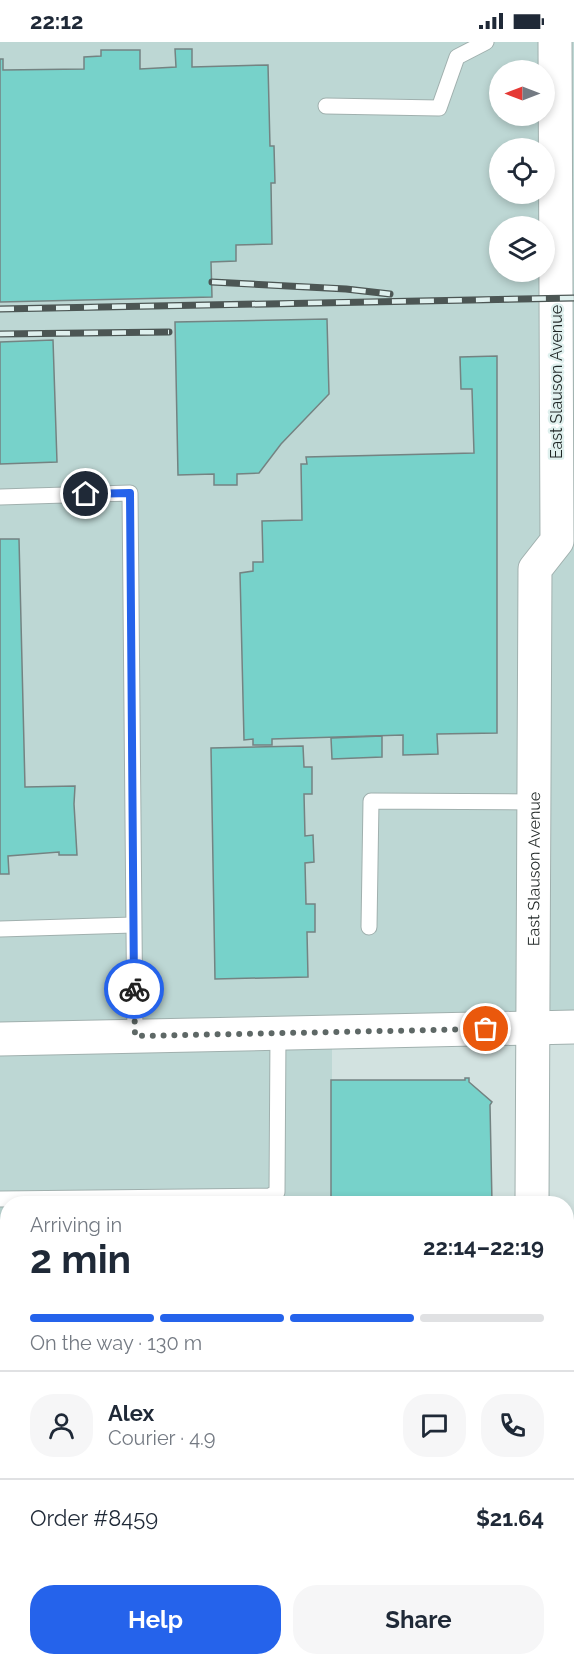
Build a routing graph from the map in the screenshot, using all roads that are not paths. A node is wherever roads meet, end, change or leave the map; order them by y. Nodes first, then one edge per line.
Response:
1 (486, 42) edge
2 (555, 42) edge
3 (326, 106) dead end
4 (0, 497) edge
5 (565, 550) edge
6 (533, 802) junction
7 (133, 925) junction
8 (369, 927) dead end
9 (0, 928) edge
10 (574, 1027) edge
11 (532, 1028) junction
12 (278, 1034) junction
13 (135, 1036) junction
14 (0, 1039) edge
15 (270, 1196) edge
16 (532, 1196) edge

1 - 3 lane
2 - 5 main road, East Slauson Avenue
4 - 7 lane
5 - 6 main road, East Slauson Avenue
6 - 8 lane
6 - 11 main road, East Slauson Avenue
7 - 9 lane
7 - 13 lane
10 - 11 main road
11 - 12 main road
11 - 16 main road, East Slauson Avenue
12 - 13 main road
12 - 15 lane
13 - 14 main road

